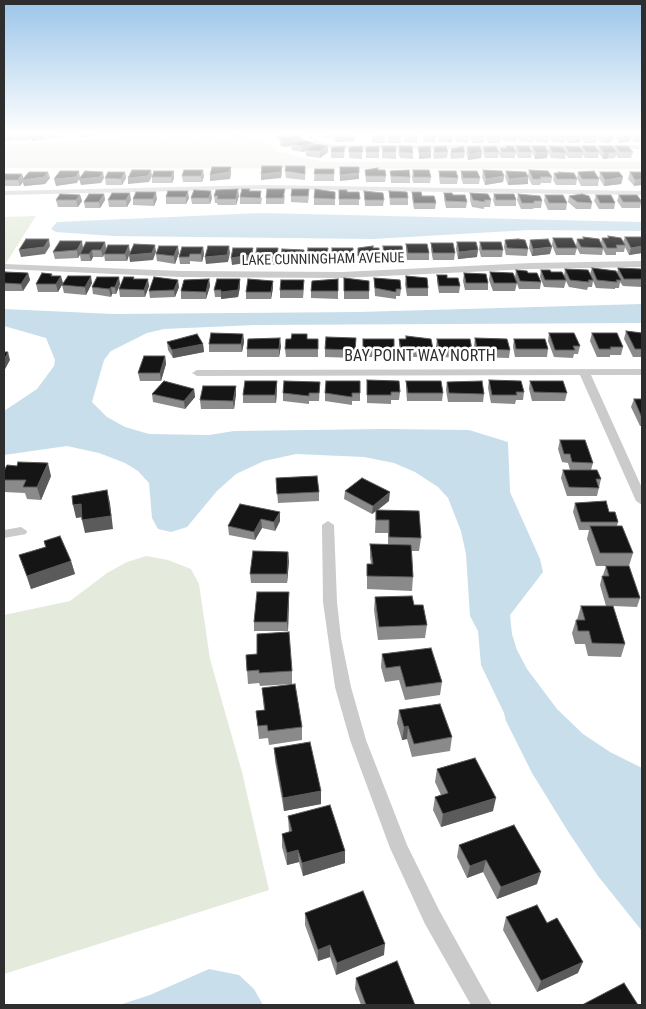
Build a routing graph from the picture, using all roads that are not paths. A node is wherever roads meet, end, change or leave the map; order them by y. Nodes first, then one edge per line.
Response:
1 (642, 193) edge
2 (4, 194) edge
3 (642, 264) edge
4 (4, 267) edge
5 (584, 372) junction
6 (642, 372) edge
7 (197, 373) dead end
8 (642, 501) edge
9 (328, 525) dead end
10 (21, 530) dead end
11 (4, 534) edge
12 (482, 1005) edge

1 - 2 street
3 - 4 street, LAKE CUNNINGHAM AVENUE
5 - 6 street, BAY POINT WAY NORTH
5 - 7 street, BAY POINT WAY NORTH
5 - 8 street
9 - 12 street
10 - 11 street

